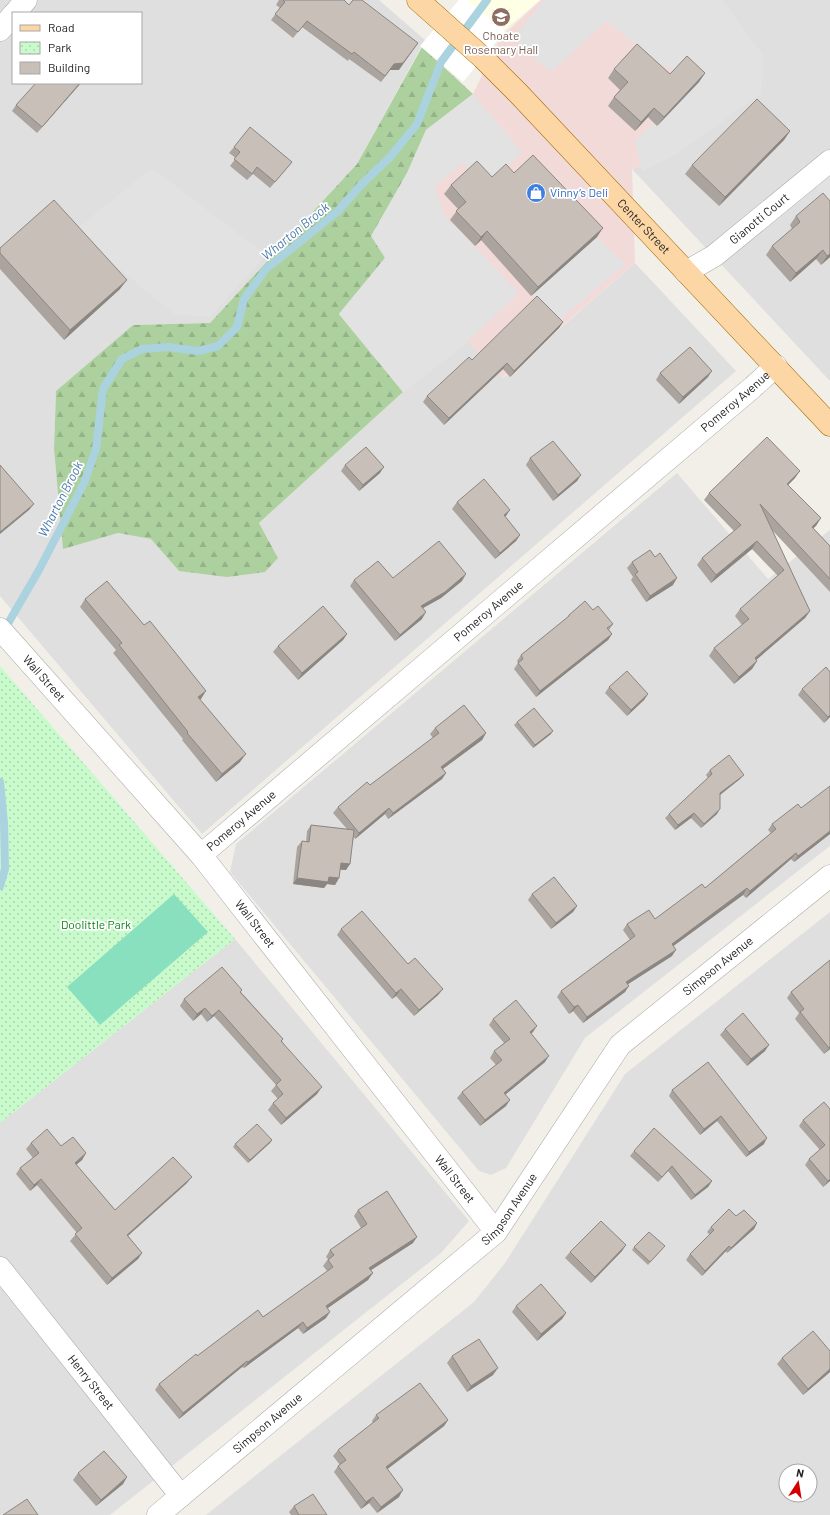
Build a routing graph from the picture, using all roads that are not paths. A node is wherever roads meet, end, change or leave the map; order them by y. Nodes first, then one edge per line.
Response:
1 (26, 0) edge
2 (418, 0) edge
3 (16, 12) edge
4 (12, 16) edge
5 (0, 30) edge
6 (830, 161) edge
7 (686, 272) junction
8 (776, 366) junction
9 (830, 425) edge
10 (0, 629) edge
11 (201, 855) junction
12 (830, 876) edge
13 (496, 1232) junction
14 (0, 1268) edge
15 (181, 1496) junction
16 (158, 1515) edge

1 - 3 street
2 - 7 main road, Center Street
4 - 5 street
6 - 7 street, Gianotti Court
7 - 8 main road, Center Street
8 - 9 main road, Center Street
8 - 11 street, Pomeroy Avenue
10 - 11 street, Wall Street
11 - 13 street, Wall Street
12 - 13 street, Simpson Avenue
13 - 15 street, Simpson Avenue
14 - 15 street, Henry Street
15 - 16 street, Simpson Avenue

